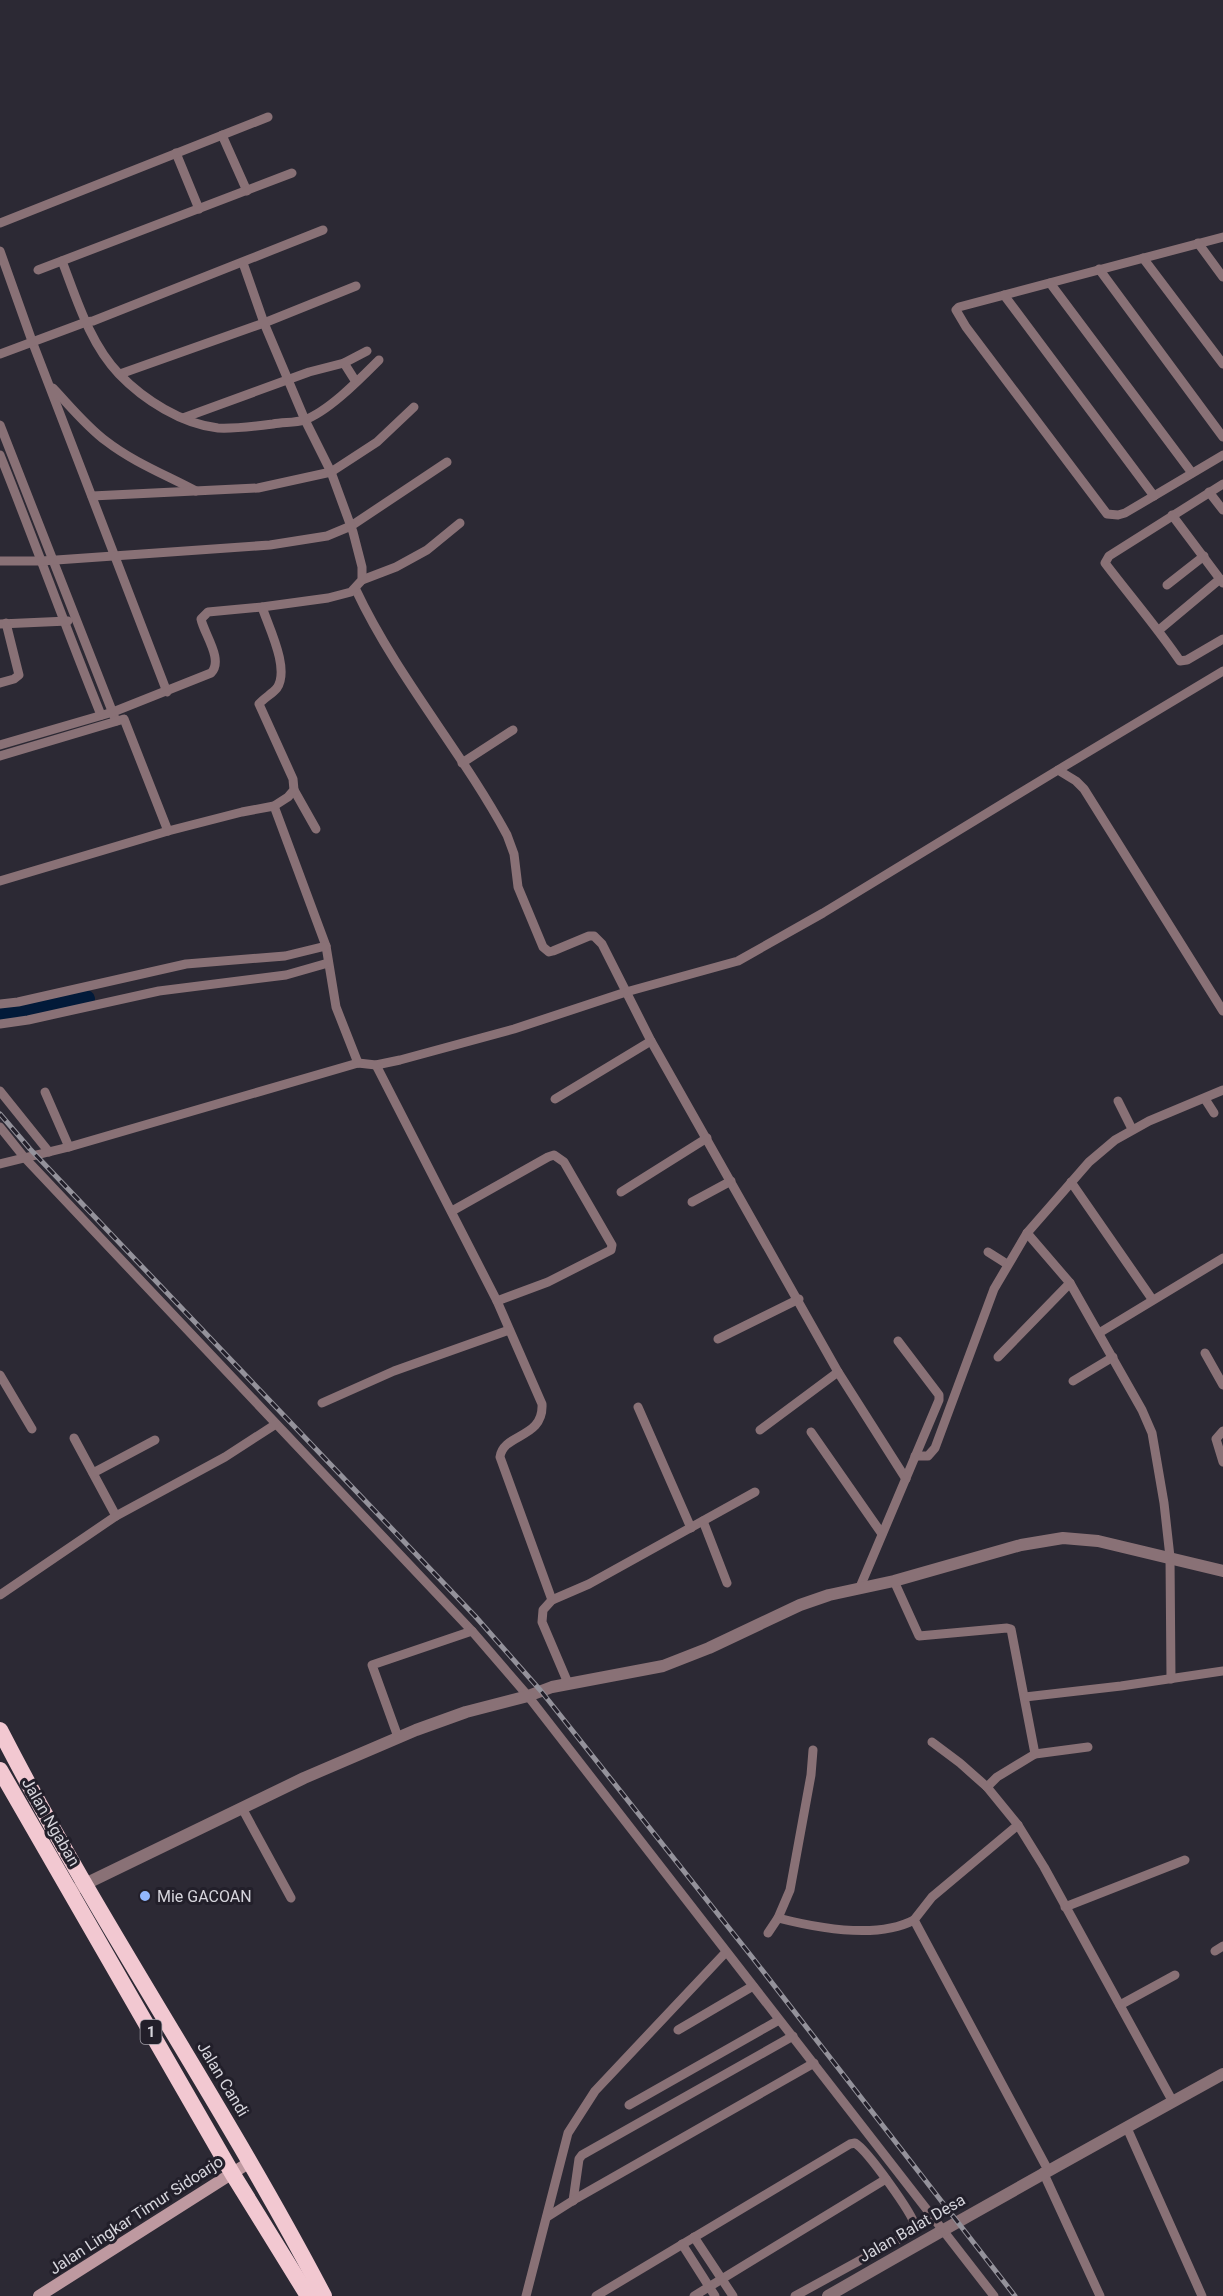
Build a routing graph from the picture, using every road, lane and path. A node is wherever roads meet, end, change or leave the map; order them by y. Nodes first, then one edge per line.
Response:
1 (268, 117) dead end
2 (222, 135) junction
3 (176, 153) junction
4 (292, 173) dead end
5 (246, 191) junction
6 (199, 209) junction
7 (0, 223) edge
8 (323, 230) dead end
9 (1223, 237) edge
10 (1198, 243) junction
11 (0, 251) edge
12 (1143, 258) junction
13 (62, 261) junction
14 (243, 263) junction
15 (1099, 269) junction
16 (38, 270) dead end
17 (1223, 277) edge
18 (1050, 283) junction
19 (356, 286) dead end
20 (1004, 295) junction
21 (89, 323) junction
22 (264, 323) junction
23 (33, 344) junction
24 (367, 351) dead end
25 (0, 354) edge
26 (0, 360) edge
27 (379, 360) dead end
28 (344, 363) junction
29 (1223, 364) edge
30 (120, 375) junction
31 (290, 379) junction
32 (356, 382) junction
33 (50, 384) junction
34 (414, 406) dead end
35 (183, 417) junction
36 (305, 420) junction
37 (0, 425) edge
38 (1223, 437) edge
39 (1223, 454) edge
40 (0, 455) edge
41 (447, 462) dead end
42 (331, 472) junction
43 (1192, 473) junction
44 (1223, 484) edge
45 (198, 492) junction
46 (1209, 492) junction
47 (1154, 495) junction
48 (92, 496) junction
49 (1223, 510) edge
50 (1172, 515) junction
51 (460, 523) dead end
52 (351, 526) junction
53 (114, 555) junction
54 (1204, 556) junction
55 (53, 560) junction
56 (0, 561) edge
57 (42, 561) junction
58 (362, 580) junction
59 (1221, 581) edge
60 (1167, 585) dead end
61 (356, 590) junction
62 (262, 607) junction
63 (76, 620) junction
64 (63, 622) junction
65 (3, 623) edge
66 (1159, 630) junction
67 (1223, 639) edge
68 (1223, 671) edge
69 (0, 683) edge
70 (167, 692) junction
71 (118, 715) junction
72 (101, 716) junction
73 (513, 730) dead end
74 (0, 745) edge
75 (0, 756) edge
76 (462, 763) junction
77 (1060, 772) junction
78 (294, 790) junction
79 (274, 806) junction
80 (316, 829) dead end
81 (168, 831) junction
82 (0, 880) edge
83 (326, 947) junction
84 (328, 962) junction
85 (626, 992) junction
86 (0, 1004) edge
87 (1223, 1011) edge
88 (0, 1024) edge
89 (651, 1040) junction
90 (358, 1063) junction
91 (376, 1065) junction
92 (1223, 1090) edge
93 (0, 1091) edge
94 (45, 1092) dead end
95 (555, 1099) dead end
96 (1205, 1099) junction
97 (1118, 1101) dead end
98 (1214, 1113) dead end
99 (1129, 1122) junction
100 (0, 1127) edge
101 (707, 1138) junction
102 (69, 1147) junction
103 (49, 1152) junction
104 (24, 1157) junction
105 (0, 1164) edge
106 (731, 1181) junction
107 (1071, 1182) junction
108 (621, 1192) dead end
109 (692, 1202) dead end
110 (452, 1211) junction
111 (1027, 1233) junction
112 (988, 1252) dead end
113 (1223, 1258) edge
114 (1003, 1262) junction
115 (1070, 1283) junction
116 (799, 1299) junction
117 (1152, 1299) junction
118 (497, 1301) junction
119 (509, 1330) junction
120 (1099, 1333) junction
121 (718, 1340) dead end
122 (898, 1341) dead end
123 (1205, 1353) dead end
124 (998, 1357) dead end
125 (1113, 1357) junction
126 (838, 1372) junction
127 (0, 1375) edge
128 (1073, 1381) dead end
129 (1223, 1385) edge
130 (322, 1403) dead end
131 (638, 1407) dead end
132 (276, 1424) junction
133 (32, 1429) dead end
134 (760, 1430) dead end
135 (1223, 1431) edge
136 (811, 1432) dead end
137 (74, 1438) dead end
138 (155, 1440) dead end
139 (915, 1456) junction
140 (1223, 1462) edge
141 (93, 1473) junction
142 (906, 1479) junction
143 (755, 1492) dead end
144 (116, 1516) junction
145 (703, 1521) junction
146 (691, 1528) junction
147 (882, 1534) junction
148 (1170, 1557) junction
149 (1223, 1571) edge
150 (889, 1582) junction
151 (727, 1583) dead end
152 (864, 1586) junction
153 (0, 1595) edge
154 (552, 1599) junction
155 (472, 1631) junction
156 (1223, 1671) edge
157 (1171, 1678) junction
158 (568, 1683) junction
159 (528, 1696) junction
160 (1025, 1697) junction
161 (0, 1730) edge
162 (398, 1737) junction
163 (932, 1742) dead end
164 (1088, 1747) dead end
165 (813, 1750) dead end
166 (1035, 1754) junction
167 (0, 1770) edge
168 (988, 1786) junction
169 (242, 1808) junction
170 (1017, 1825) junction
171 (1185, 1860) dead end
172 (85, 1884) junction
173 (70, 1892) junction
174 (291, 1898) dead end
175 (1065, 1907) junction
176 (782, 1919) junction
177 (914, 1920) junction
178 (768, 1933) dead end
179 (726, 1953) junction
180 (1175, 1975) dead end
181 (753, 1986) junction
182 (1120, 2005) junction
183 (779, 2020) junction
184 (678, 2030) dead end
185 (793, 2036) junction
186 (814, 2063) junction
187 (1223, 2074) edge
188 (1173, 2102) junction
189 (629, 2105) dead end
190 (1127, 2128) junction
191 (250, 2162) junction
192 (1045, 2171) junction
193 (232, 2173) junction
194 (886, 2179) junction
195 (570, 2204) junction
196 (551, 2215) junction
197 (943, 2229) junction
198 (694, 2237) junction
199 (682, 2244) junction
200 (721, 2277) junction
201 (709, 2286) junction
202 (39, 2296) edge
203 (308, 2296) edge
204 (324, 2296) edge
205 (526, 2296) edge
206 (596, 2296) edge
207 (694, 2296) edge
208 (715, 2296) edge
209 (733, 2296) edge
210 (795, 2296) edge
211 (828, 2296) edge
212 (994, 2296) edge
213 (1100, 2296) edge
214 (1202, 2296) edge

1 - 2 street
2 - 3 street
2 - 5 street
3 - 6 street
3 - 7 street
4 - 5 street
5 - 6 street
6 - 13 street
8 - 14 street
9 - 10 street
10 - 12 street
10 - 17 street
11 - 23 street
12 - 15 street
12 - 29 street
13 - 16 street
13 - 21 street
14 - 21 street
14 - 22 street
15 - 18 street
15 - 38 street
18 - 20 street
18 - 43 street
19 - 22 street
20 - 47 street
20 - 47 street
21 - 23 street
21 - 30 street
22 - 30 street
22 - 31 street
23 - 25 street
23 - 26 street
23 - 33 street
24 - 28 street
27 - 32 street
28 - 31 street
28 - 32 street
30 - 35 street
31 - 35 street
31 - 36 street
32 - 36 street
33 - 45 street
33 - 48 street
34 - 42 street
35 - 36 street
36 - 42 street
37 - 55 street
39 - 43 street
40 - 57 street
41 - 52 street
42 - 45 street
42 - 52 street
43 - 47 street
44 - 46 street
45 - 48 street
46 - 49 street
46 - 50 street
48 - 53 street
50 - 54 street
50 - 66 street
51 - 58 street
52 - 53 street
52 - 58 street
53 - 55 street
53 - 70 street
54 - 59 street
54 - 60 street
55 - 57 street
55 - 63 street
56 - 57 street
57 - 64 street
58 - 61 street
59 - 66 street
61 - 62 street
61 - 76 street
62 - 70 street
62 - 78 street
63 - 64 street
63 - 71 street
64 - 65 street
64 - 72 street
65 - 69 street
66 - 67 street
68 - 77 street
70 - 71 street
71 - 72 street
71 - 75 street
71 - 81 street
72 - 74 street
73 - 76 street
76 - 85 street
77 - 85 street
77 - 87 street
78 - 79 street
78 - 80 street
79 - 81 street
79 - 83 street
81 - 82 street
83 - 84 street
83 - 86 street
84 - 88 street
84 - 90 street
85 - 89 street
85 - 91 street
89 - 95 street
89 - 101 street
90 - 91 street
90 - 102 street
91 - 110 street
92 - 96 street
93 - 103 street
94 - 102 street
96 - 98 street
96 - 99 street
97 - 99 street
99 - 107 street
100 - 104 street
101 - 106 street
101 - 108 street
102 - 103 street
103 - 104 street
104 - 105 street
104 - 132 street
106 - 109 street
106 - 116 street
107 - 111 street
107 - 117 street
110 - 118 street
110 - 118 street
111 - 114 street
111 - 115 street
112 - 114 street
113 - 117 street
114 - 139 street
115 - 120 street
115 - 124 street
116 - 121 street
116 - 126 street
117 - 120 street
118 - 119 street
119 - 130 street
119 - 154 street
120 - 125 street
122 - 139 street
123 - 129 street
125 - 128 street
125 - 148 street
126 - 134 street
126 - 142 street
127 - 133 street
131 - 146 street
132 - 144 street
132 - 155 street
135 - 140 street
136 - 147 street
137 - 141 street
138 - 141 street
139 - 142 street
141 - 144 street
142 - 147 street
143 - 145 street
144 - 153 street
145 - 146 street
145 - 151 street
146 - 154 street
147 - 152 street
148 - 149 street
148 - 150 street
148 - 157 street
150 - 152 street
150 - 160 street
152 - 158 street
154 - 158 street
155 - 159 street
155 - 162 street
156 - 157 street
157 - 160 street
158 - 159 street
159 - 162 street
159 - 179 street
160 - 166 street
161 - 172 highway, 1
162 - 169 street
163 - 168 street
164 - 166 street
165 - 176 street
166 - 168 street
167 - 173 highway, Jalan Ngaban / 1
168 - 170 street
169 - 172 street
169 - 174 street
170 - 175 street
170 - 177 street
171 - 175 street
172 - 173 street
172 - 191 highway, Jalan Candi / 1
173 - 193 highway, 1
175 - 182 street
176 - 177 street
176 - 178 street
177 - 192 street
179 - 181 street
179 - 196 street
180 - 182 street
181 - 183 street
181 - 184 street
182 - 188 street
183 - 185 street
183 - 189 street
185 - 186 street
185 - 195 street
186 - 195 street
186 - 197 street
187 - 188 street, Jalan Balat Desa
188 - 190 street, Jalan Balat Desa
190 - 192 street, Jalan Balat Desa
190 - 214 street
191 - 193 main road, Jalan Lingkar Timur Sidoarjo
191 - 204 highway, Jalan Candi / 1
192 - 197 street, Jalan Balat Desa
192 - 213 street
193 - 202 main road, Jalan Lingkar Timur Sidoarjo
193 - 203 highway, 1
194 - 198 street
194 - 200 street
194 - 210 street
195 - 196 street
196 - 205 street
197 - 211 street, Jalan Balat Desa
197 - 212 street
198 - 199 street
198 - 200 street
199 - 201 street
199 - 206 street
200 - 201 street
200 - 209 street
201 - 207 street
201 - 208 street

